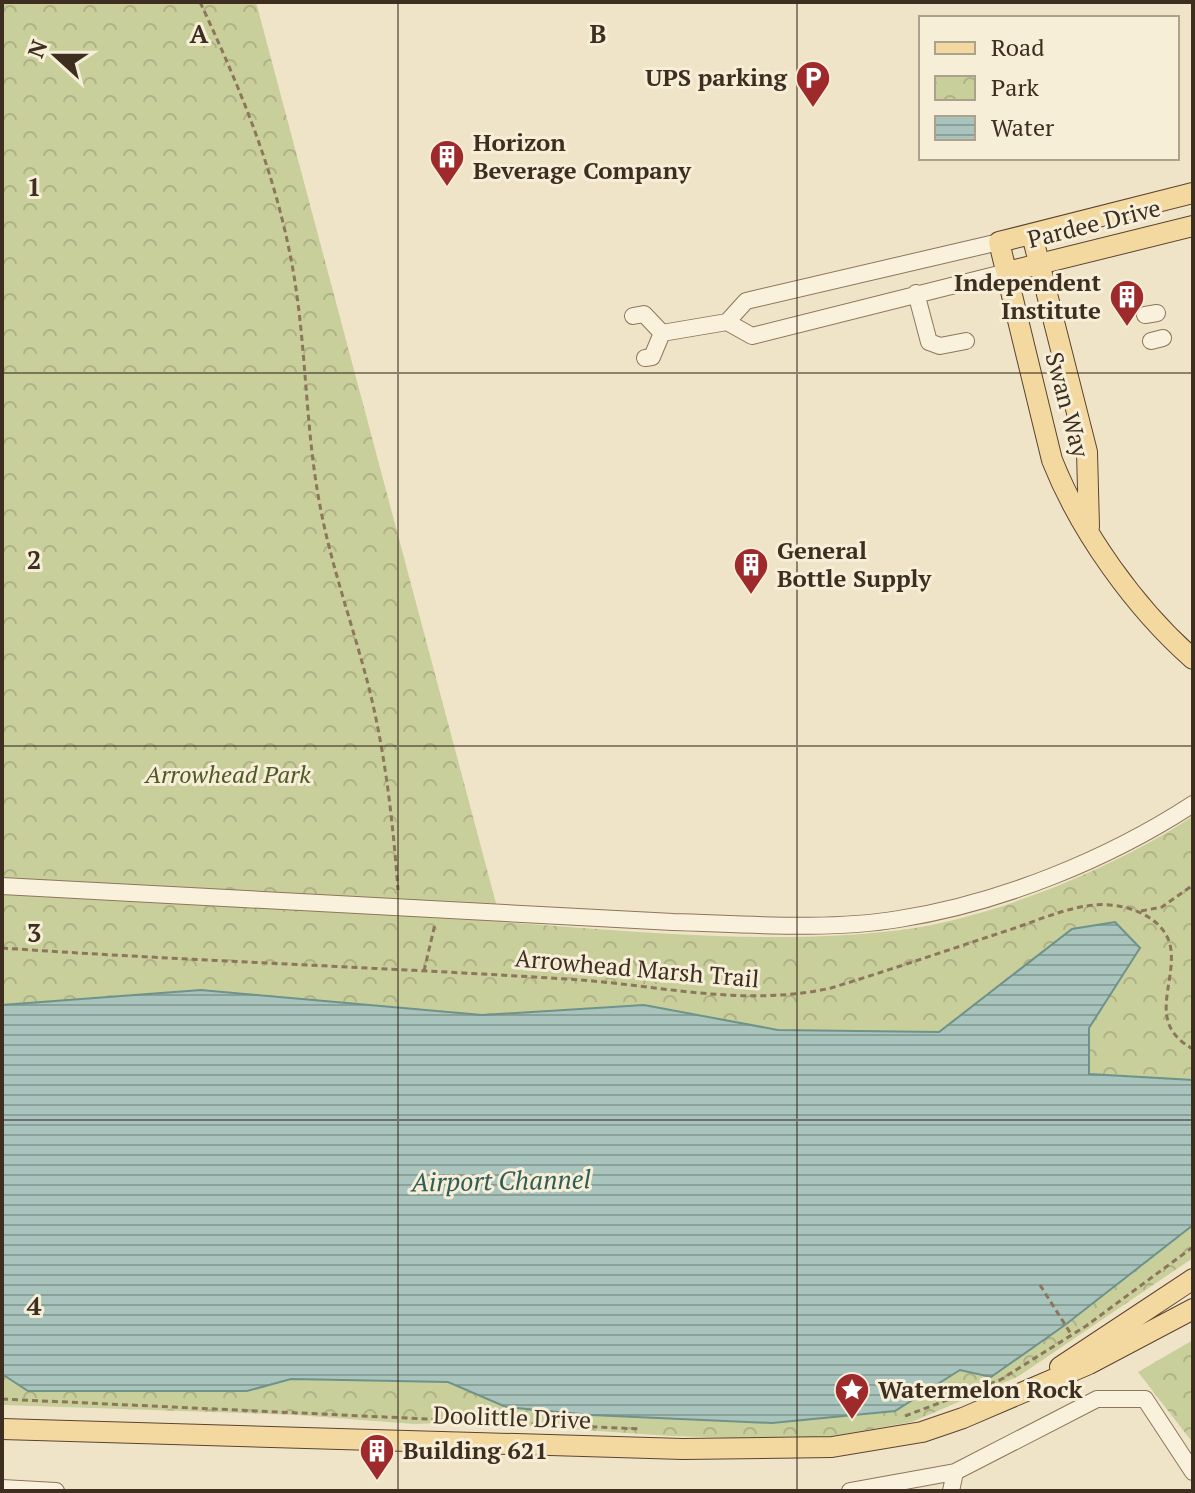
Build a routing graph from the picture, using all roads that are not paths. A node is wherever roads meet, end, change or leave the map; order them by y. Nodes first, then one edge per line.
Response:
1 (1193, 193) edge
2 (1193, 226) edge
3 (1032, 235) junction
4 (999, 242) junction
5 (1041, 264) junction
6 (1007, 272) junction
7 (916, 293) junction
8 (633, 316) dead end
9 (727, 322) junction
10 (662, 333) junction
11 (966, 341) dead end
12 (645, 358) dead end
13 (1089, 527) junction
14 (1193, 659) edge
15 (1193, 804) edge
16 (2, 886) edge
17 (1193, 1279) edge
18 (1193, 1309) edge
19 (1012, 1397) junction
20 (2, 1429) edge
21 (955, 1472) junction
22 (1193, 1472) edge
23 (5, 1489) edge
24 (56, 1491) edge
25 (850, 1491) edge
26 (951, 1491) edge

1 - 3 main road, Pardee Drive
2 - 5 main road, Pardee Drive
3 - 4 main road, Pardee Drive
3 - 5 main road, Swan Way
4 - 6 main road, Swan Way
4 - 9 lane
5 - 6 main road, Pardee Drive
5 - 13 main road, Swan Way
6 - 7 lane
6 - 13 main road, Swan Way
7 - 9 lane
7 - 11 lane
8 - 10 lane
9 - 10 lane
10 - 12 lane
13 - 14 main road, Swan Way
15 - 16 lane
17 - 19 main road, Doolittle Drive
18 - 19 main road, Doolittle Drive
19 - 20 main road, Doolittle Drive
21 - 22 lane
21 - 25 lane
21 - 26 lane
23 - 24 lane

